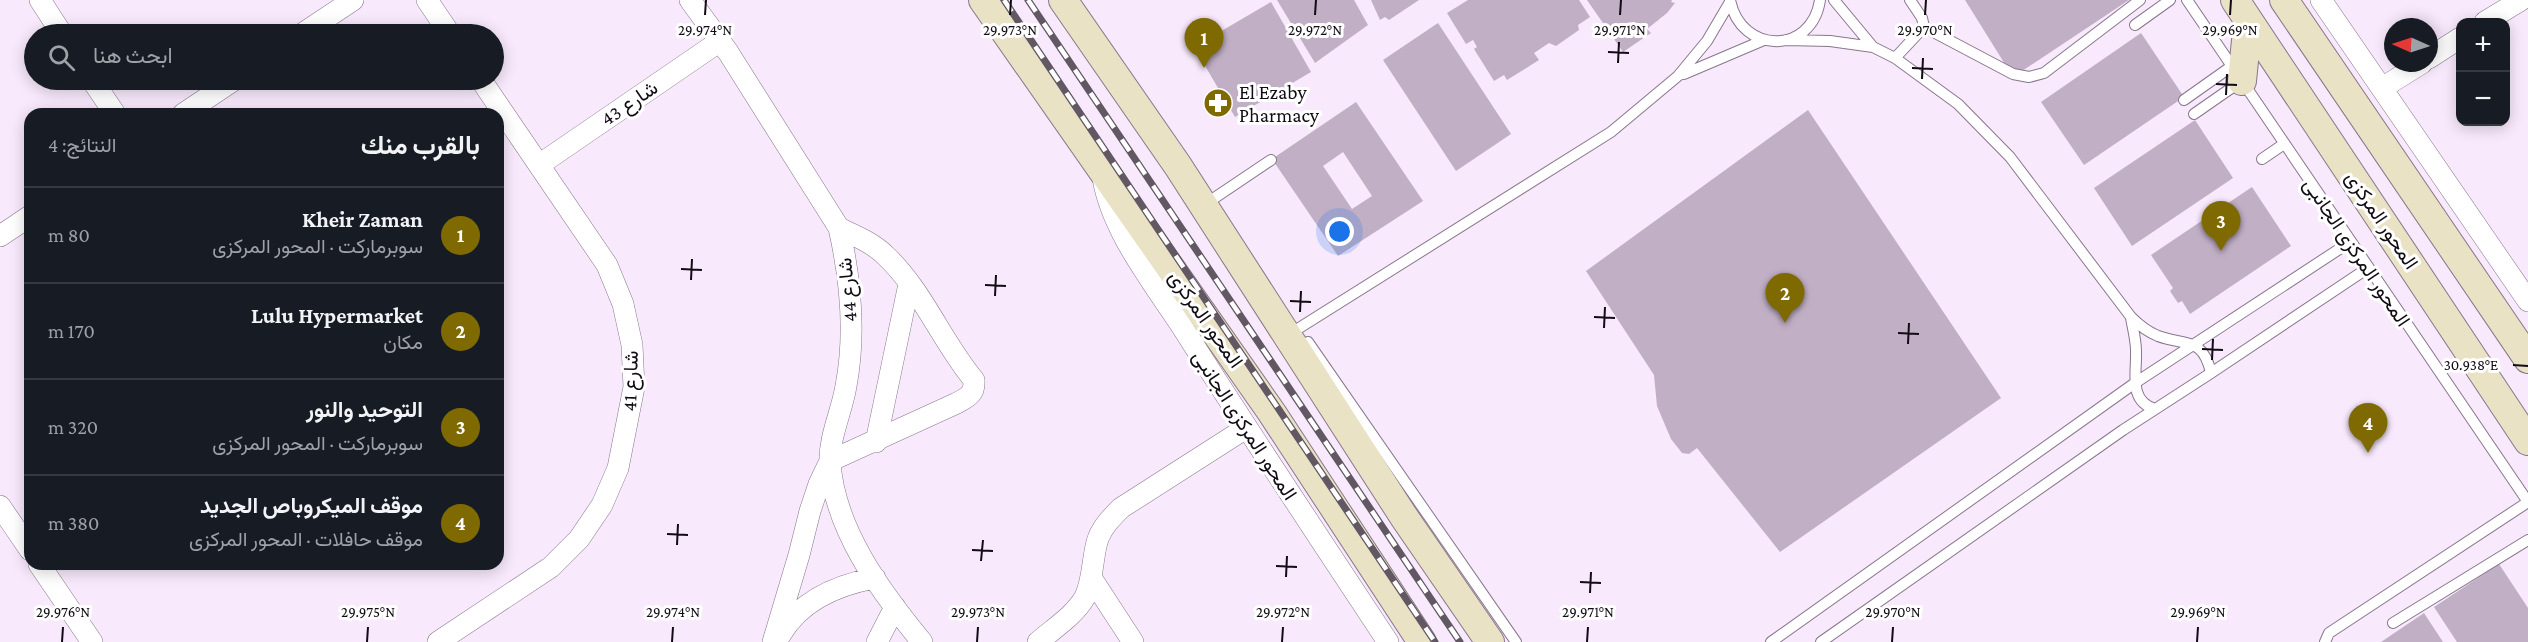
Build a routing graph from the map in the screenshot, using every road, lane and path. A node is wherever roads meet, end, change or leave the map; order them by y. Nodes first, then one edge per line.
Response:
1 (40, 0) edge
2 (353, 0) edge
3 (427, 0) edge
4 (690, 0) edge
5 (983, 0) edge
6 (1063, 0) edge
7 (1820, 0) edge
8 (1834, 0) edge
9 (1910, 0) edge
10 (2140, 0) edge
11 (2170, 0) edge
12 (2187, 0) edge
13 (2284, 0) edge
14 (2321, 0) edge
15 (2521, 0) edge
16 (1730, 1) edge
17 (2242, 10) edge
18 (2492, 18) edge
19 (56, 24) edge
20 (317, 24) edge
21 (443, 24) edge
22 (2135, 25) dead end
23 (1924, 27) junction
24 (1764, 40) junction
25 (1786, 40) junction
26 (720, 41) junction
27 (2456, 41) edge
28 (1873, 47) junction
29 (2438, 52) edge
30 (1895, 58) junction
31 (2408, 72) edge
32 (2237, 74) junction
33 (1678, 76) junction
34 (2382, 88) junction
35 (99, 90) edge
36 (219, 90) edge
37 (488, 90) edge
38 (2184, 100) dead end
39 (111, 108) edge
40 (192, 108) edge
41 (500, 108) edge
42 (504, 114) edge
43 (2194, 114) dead end
44 (2284, 144) junction
45 (2262, 159) dead end
46 (1271, 160) dead end
47 (539, 165) junction
48 (1101, 168) junction
49 (1204, 205) junction
50 (24, 220) edge
51 (839, 228) junction
52 (0, 236) edge
53 (2350, 242) junction
54 (2368, 268) junction
55 (909, 284) junction
56 (2528, 301) edge
57 (2131, 317) junction
58 (1293, 332) junction
59 (2194, 345) junction
60 (2528, 358) edge
61 (2211, 373) junction
62 (2135, 383) junction
63 (2156, 409) junction
64 (1246, 428) junction
65 (2528, 441) edge
66 (876, 442) junction
67 (830, 461) junction
68 (2528, 502) edge
69 (0, 506) edge
70 (7, 530) edge
71 (2528, 540) edge
72 (24, 545) edge
73 (43, 570) edge
74 (875, 579) junction
75 (1092, 579) junction
76 (895, 607) junction
77 (2393, 623) dead end
78 (1413, 639) edge
79 (92, 642) edge
80 (438, 642) edge
81 (775, 642) edge
82 (877, 642) edge
83 (922, 642) edge
84 (1038, 642) edge
85 (1133, 642) edge
86 (1388, 642) edge
87 (1490, 642) edge
88 (1516, 642) edge
89 (1771, 642) edge
90 (1821, 642) edge
91 (2325, 642) edge

1 - 19 street
2 - 20 street
3 - 21 street
4 - 26 street, شارع 44
5 - 48 main road, المحور المركزى
6 - 49 main road
7 - 25 lane
8 - 28 lane
9 - 23 lane
10 - 23 lane
11 - 22 lane
12 - 32 lane, المحور المركزى الجانبى
13 - 60 main road
14 - 34 street
15 - 18 street
16 - 24 lane
16 - 33 lane
17 - 32 main road
17 - 65 main road, المحور المركزى
23 - 30 lane
24 - 25 lane
24 - 33 lane
25 - 28 lane
26 - 47 street, شارع 43
26 - 51 street, شارع 44
27 - 29 street
28 - 30 lane
30 - 57 lane
31 - 34 street
32 - 38 lane
32 - 43 lane
32 - 44 lane, المحور المركزى الجانبى
33 - 58 lane
34 - 56 street
35 - 39 street
36 - 40 street
37 - 41 street, شارع 41
42 - 47 street, شارع 41
44 - 45 lane
44 - 53 lane, المحور المركزى الجانبى
46 - 49 lane
47 - 80 street, شارع 41
48 - 64 street, المحور المركزى الجانبى
48 - 78 main road, المحور المركزى
49 - 58 main road
50 - 52 street
51 - 55 street
51 - 67 street, شارع 44
53 - 54 lane, المحور المركزى الجانبى
53 - 59 lane
54 - 61 lane
54 - 68 lane, المحور المركزى الجانبى
55 - 66 street
55 - 66 street
57 - 59 lane
57 - 62 lane
58 - 87 main road
58 - 88 lane
59 - 61 lane
59 - 62 lane
61 - 63 lane
62 - 63 lane
62 - 89 lane
63 - 90 lane
64 - 75 street
64 - 86 street, المحور المركزى الجانبى
66 - 67 street
67 - 74 street, شارع 44
67 - 81 street
68 - 91 lane
69 - 70 street
70 - 72 street
71 - 77 lane
73 - 79 street
74 - 76 street, شارع 44
74 - 81 street
75 - 84 street
75 - 85 street
76 - 82 street
76 - 83 street, شارع 44

